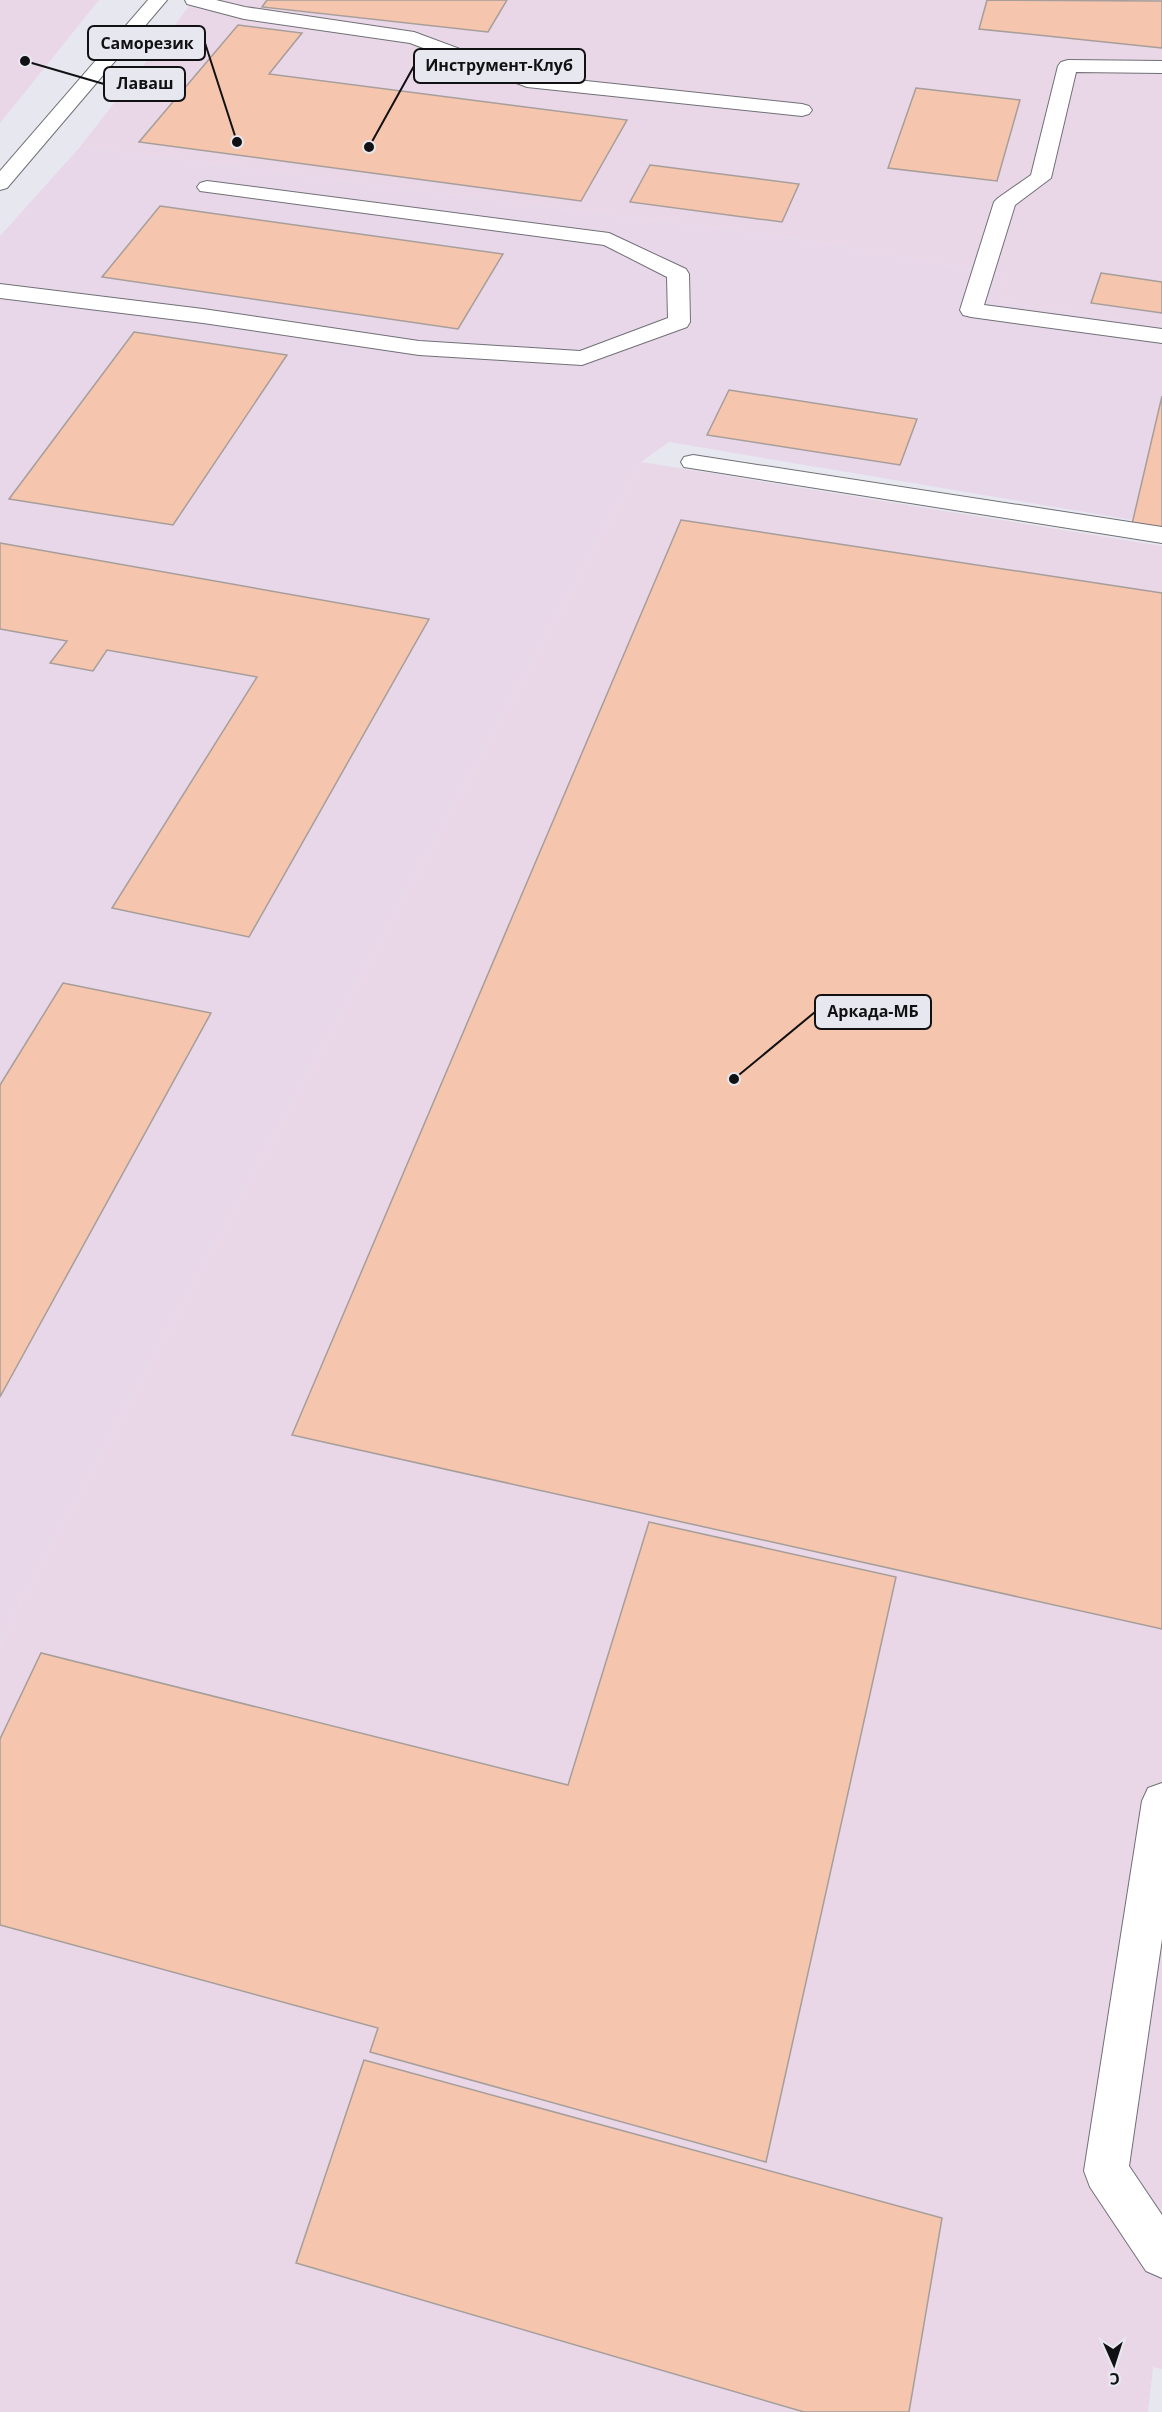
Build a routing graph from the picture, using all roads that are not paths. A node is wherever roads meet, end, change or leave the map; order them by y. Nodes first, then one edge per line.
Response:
1 (158, 0) edge
2 (194, 0) edge
3 (1162, 67) edge
4 (802, 110) dead end
5 (0, 184) edge
6 (207, 187) dead end
7 (0, 291) edge
8 (1162, 336) edge
9 (693, 462) dead end
10 (1162, 535) edge
11 (1162, 1801) edge
12 (1162, 2255) edge

1 - 5 lane
2 - 4 lane
3 - 8 lane
6 - 7 lane
9 - 10 lane
11 - 12 lane

